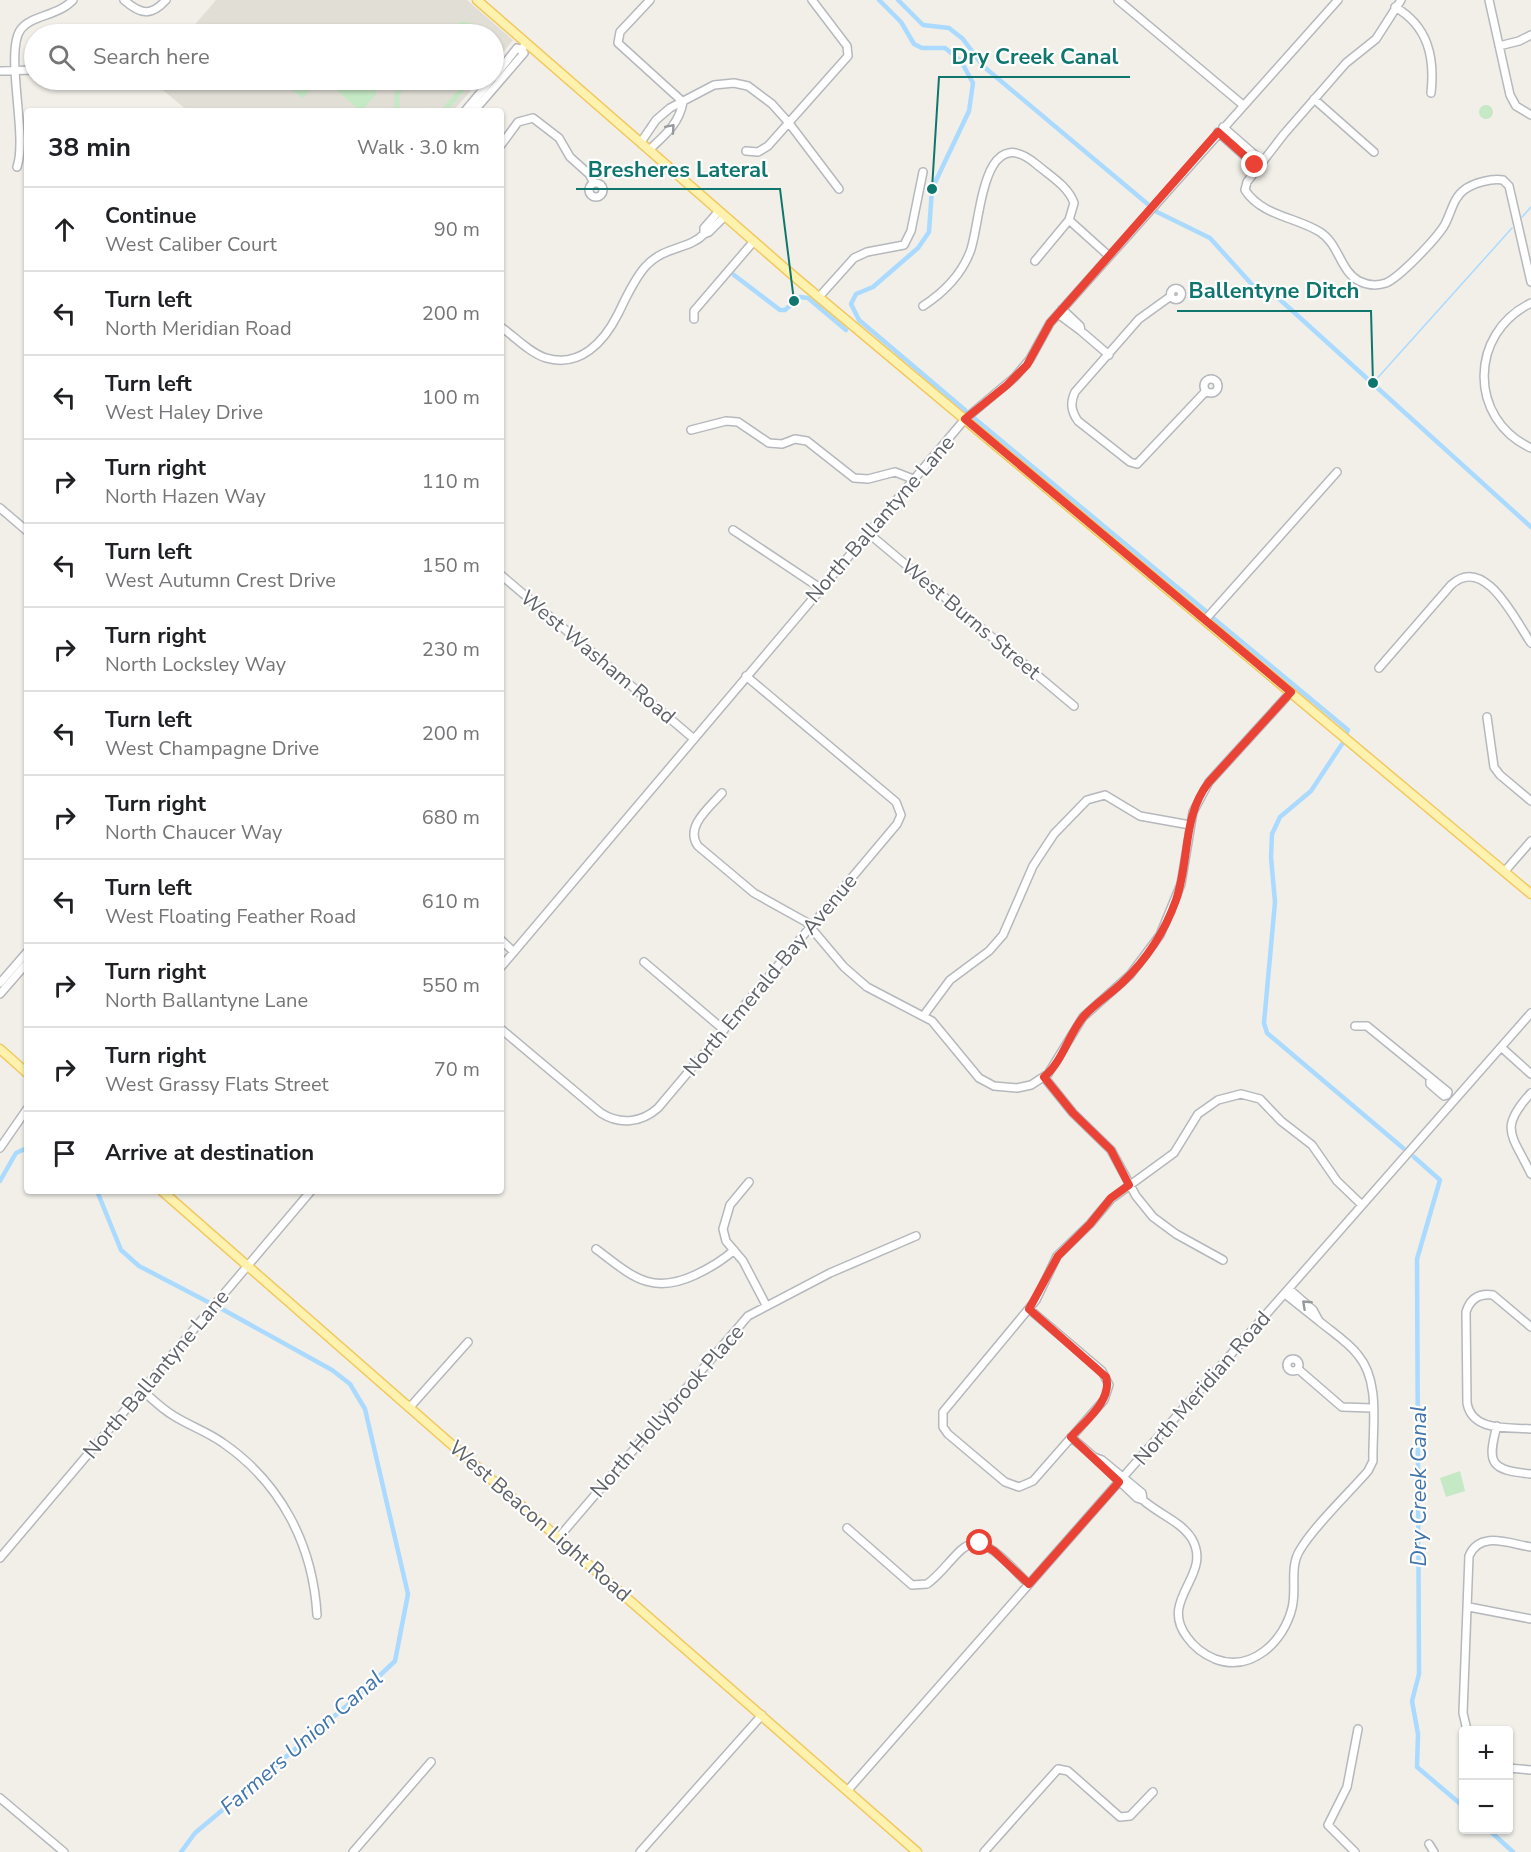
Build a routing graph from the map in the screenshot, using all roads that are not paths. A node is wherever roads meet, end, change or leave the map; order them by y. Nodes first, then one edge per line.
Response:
1 (73, 0) edge
2 (124, 0) edge
3 (166, 0) edge
4 (477, 0) edge
5 (650, 0) edge
6 (812, 0) edge
7 (1118, 0) edge
8 (1338, 0) edge
9 (1401, 0) edge
10 (1489, 0) edge
11 (1395, 7) junction
12 (27, 24) edge
13 (501, 24) edge
14 (24, 26) edge
15 (504, 27) edge
16 (1531, 35) edge
17 (1499, 46) junction
18 (524, 47) junction
19 (504, 64) edge
20 (0, 71) edge
21 (16, 71) junction
22 (24, 71) edge
23 (504, 76) edge
24 (482, 90) edge
25 (492, 90) edge
26 (1431, 93) dead end
27 (1314, 99) junction
28 (683, 102) junction
29 (1243, 105) junction
30 (467, 108) edge
31 (477, 108) edge
32 (1531, 115) edge
33 (789, 123) junction
34 (1221, 130) junction
35 (23, 134) edge
36 (504, 141) edge
37 (641, 142) junction
38 (649, 150) junction
39 (746, 151) dead end
40 (1374, 152) dead end
41 (1261, 165) junction
42 (17, 167) dead end
43 (923, 172) dead end
44 (594, 183) dead end
45 (839, 189) dead end
46 (721, 214) junction
47 (1069, 220) junction
48 (754, 241) junction
49 (1109, 256) junction
50 (1035, 261) dead end
51 (1531, 282) edge
52 (1171, 296) dead end
53 (819, 297) junction
54 (1531, 303) edge
55 (922, 306) dead end
56 (1060, 311) junction
57 (694, 319) dead end
58 (504, 329) edge
59 (1109, 355) junction
60 (1206, 391) dead end
61 (965, 419) junction
62 (691, 430) dead end
63 (1531, 448) edge
64 (1337, 472) dead end
65 (914, 479) junction
66 (0, 508) edge
67 (24, 528) edge
68 (733, 530) dead end
69 (867, 532) junction
70 (504, 578) edge
71 (820, 588) junction
72 (1205, 620) junction
73 (1531, 643) edge
74 (1379, 668) dead end
75 (746, 676) junction
76 (1291, 692) junction
77 (1074, 706) dead end
78 (1487, 717) dead end
79 (694, 739) junction
80 (722, 793) dead end
81 (1531, 801) edge
82 (1190, 825) junction
83 (1531, 841) edge
84 (1505, 871) junction
85 (1531, 894) edge
86 (811, 927) junction
87 (504, 943) edge
88 (514, 952) junction
89 (24, 955) edge
90 (644, 962) dead end
91 (504, 964) edge
92 (24, 966) edge
93 (0, 983) edge
94 (0, 994) edge
95 (1531, 1013) edge
96 (924, 1015) junction
97 (1355, 1026) dead end
98 (724, 1030) junction
99 (504, 1032) edge
100 (1501, 1047) junction
101 (0, 1049) edge
102 (24, 1070) edge
103 (1531, 1074) edge
104 (1044, 1077) junction
105 (1531, 1093) edge
106 (1454, 1101) junction
107 (24, 1113) edge
108 (0, 1148) edge
109 (1531, 1174) edge
110 (749, 1182) dead end
111 (1129, 1185) junction
112 (165, 1194) edge
113 (308, 1194) edge
114 (1362, 1205) junction
115 (916, 1236) dead end
116 (596, 1249) dead end
117 (734, 1250) junction
118 (1223, 1260) dead end
119 (248, 1266) junction
120 (1287, 1291) junction
121 (766, 1305) junction
122 (1029, 1309) junction
123 (1531, 1327) edge
124 (468, 1342) dead end
125 (1298, 1369) dead end
126 (142, 1390) junction
127 (410, 1407) junction
128 (1372, 1408) junction
129 (1497, 1426) junction
130 (1531, 1429) edge
131 (1071, 1437) junction
132 (1531, 1474) edge
133 (1121, 1480) junction
134 (847, 1528) dead end
135 (559, 1537) junction
136 (1531, 1547) edge
137 (0, 1558) edge
138 (1029, 1584) junction
139 (1469, 1607) junction
140 (317, 1615) dead end
141 (1531, 1619) edge
142 (762, 1715) junction
143 (1466, 1726) edge
144 (1358, 1729) dead end
145 (431, 1762) dead end
146 (1513, 1768) edge
147 (1531, 1770) edge
148 (848, 1790) junction
149 (1153, 1792) dead end
150 (0, 1798) edge
151 (1429, 1844) dead end
152 (64, 1852) edge
153 (352, 1852) edge
154 (640, 1852) edge
155 (916, 1852) edge
156 (984, 1852) edge
157 (1355, 1852) edge
158 (1434, 1852) edge

1 - 12 street
2 - 3 street
4 - 13 main road
5 - 28 street
6 - 33 street
7 - 29 street
8 - 29 street, North Ballantyne Lane
9 - 11 street
10 - 17 street
11 - 26 street
11 - 27 street
14 - 21 street
15 - 18 main road
16 - 17 street
17 - 32 street
18 - 19 street
18 - 23 street
18 - 37 main road
20 - 21 street
21 - 22 street
21 - 35 street
24 - 30 street
25 - 31 street
27 - 40 street
27 - 41 street
28 - 33 street
28 - 37 street
38 -> 28 street
29 - 34 street, North Ballantyne Lane
33 - 39 street
33 - 45 street
34 - 41 street
34 - 49 street, North Ballantyne Lane
35 - 42 street
36 - 44 street
37 - 38 main road
38 - 46 main road
41 - 51 street
43 - 53 street
46 - 48 main road
46 - 58 street
47 - 49 street
47 - 50 street
47 - 55 street
48 - 53 main road
48 - 57 street
49 - 56 street, North Ballantyne Lane
52 - 59 street
53 - 61 main road
54 - 63 street
56 - 59 street
56 - 61 street, North Ballantyne Lane
59 - 60 street
61 - 65 street, North Ballantyne Lane
61 - 72 main road
62 - 65 street
64 - 72 street
65 - 69 street, North Ballantyne Lane
66 - 67 street
68 - 71 street
69 - 71 street, North Ballantyne Lane
69 - 77 street, West Burns Street
70 - 79 street, West Washam Road
71 - 75 street, North Ballantyne Lane
72 - 76 main road
73 - 74 street
75 - 79 street, North Ballantyne Lane
75 - 86 street, North Emerald Bay Avenue
76 - 82 street
76 - 84 main road
78 - 81 street
79 - 88 street, North Ballantyne Lane
80 - 86 street
82 - 96 street
82 - 104 street
83 - 84 street
84 - 85 main road
86 - 96 street
86 - 98 street, North Emerald Bay Avenue
87 - 88 street
88 - 91 street, North Ballantyne Lane
89 - 93 street
90 - 98 street
92 - 94 street
95 - 100 street, North Meridian Road
96 - 104 street
97 - 106 street
98 - 99 street, North Emerald Bay Avenue
100 - 103 street
100 - 106 street, North Meridian Road
101 - 102 main road
104 - 111 street
105 - 109 street
106 - 114 street, North Meridian Road
107 - 108 street
110 - 117 street
111 - 114 street
111 - 118 street
111 - 122 street
112 - 119 main road, West Beacon Light Road
113 - 119 street, North Ballantyne Lane
114 - 120 street, North Meridian Road
115 - 121 street, North Hollybrook Place
116 - 117 street
117 - 121 street
119 - 126 street, North Ballantyne Lane
119 - 127 main road, West Beacon Light Road
120 - 128 street
120 - 133 street, North Meridian Road
121 - 135 street, North Hollybrook Place
122 - 131 street
122 - 131 street
123 - 129 street
124 - 127 street
125 - 128 street
126 - 137 street, North Ballantyne Lane
126 - 140 street
127 - 135 main road, West Beacon Light Road
128 - 133 street
129 - 130 street
129 - 132 street
131 - 133 street
133 - 138 street, North Meridian Road
134 - 138 street
135 - 142 main road, West Beacon Light Road
136 - 139 street
138 - 148 street, North Meridian Road
139 - 141 street
139 - 143 street
142 - 148 main road, West Beacon Light Road
142 - 154 street
144 - 157 street
145 - 153 street
146 - 147 street
148 - 155 main road, West Beacon Light Road
149 - 156 street
150 - 152 street
151 - 158 street

